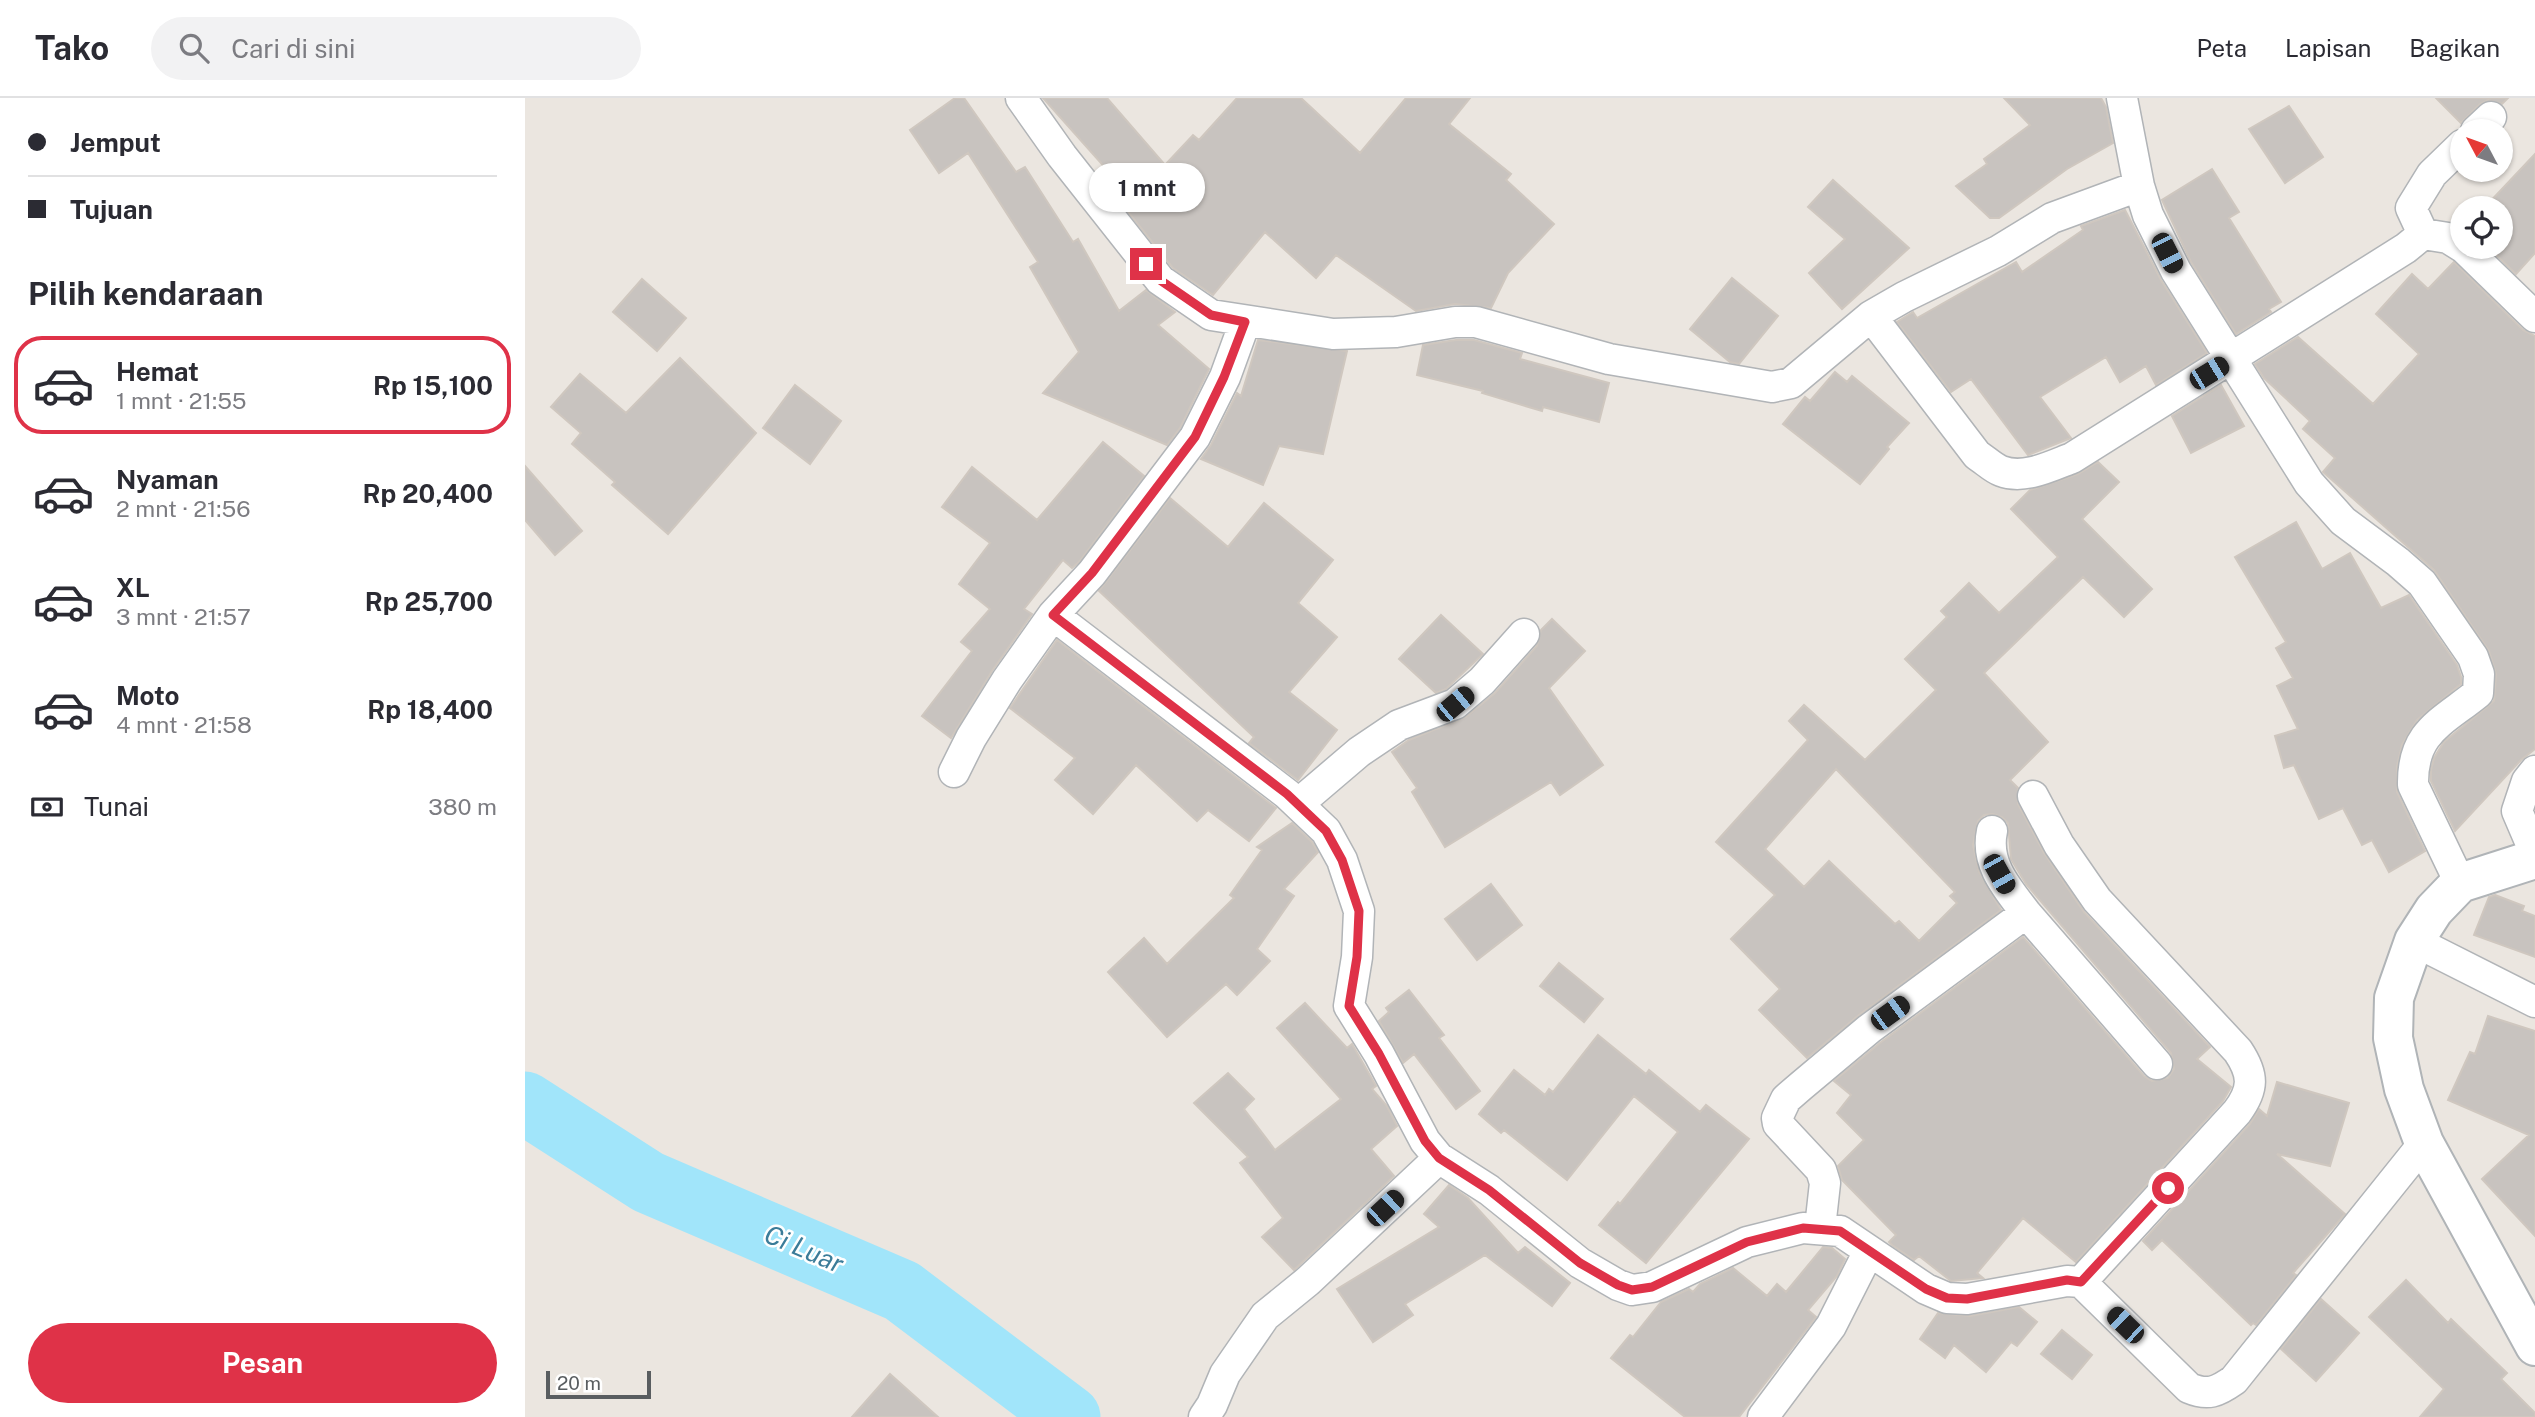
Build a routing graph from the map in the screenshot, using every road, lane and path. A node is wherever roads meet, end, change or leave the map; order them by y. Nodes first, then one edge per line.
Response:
1 (1021, 98) edge
2 (2122, 98) edge
3 (2450, 157) edge
4 (2139, 186) junction
5 (2423, 234) junction
6 (1871, 316) junction
7 (2535, 317) edge
8 (1245, 322) junction
9 (2232, 359) junction
10 (1053, 615) junction
11 (1524, 634) dead end
12 (2535, 771) edge
13 (954, 772) dead end
14 (2032, 796) dead end
15 (1298, 804) junction
16 (1992, 831) dead end
17 (2535, 853) edge
18 (2535, 859) edge
19 (2460, 883) junction
20 (2026, 913) junction
21 (2414, 941) junction
22 (2535, 1002) edge
23 (2157, 1064) dead end
24 (2424, 1143) junction
25 (1439, 1158) junction
26 (1821, 1228) junction
27 (1869, 1251) junction
28 (2081, 1282) junction
29 (2535, 1346) edge
30 (1204, 1417) edge
31 (1763, 1417) edge

1 - 8 street
2 - 4 street
3 - 5 street
4 - 6 street
4 - 9 street
5 - 7 street
5 - 9 street
6 - 8 street
6 - 9 street
8 - 10 street
9 - 19 street
10 - 13 street
10 - 15 street
11 - 15 street
12 - 17 street
14 - 28 street
15 - 25 street
16 - 20 street
18 - 19 main road
19 - 21 main road
20 - 23 street
20 - 26 street
21 - 22 street
21 - 24 main road
24 - 28 street
24 - 29 main road
25 - 26 street
25 - 30 street
26 - 27 street
27 - 28 street
27 - 31 street

